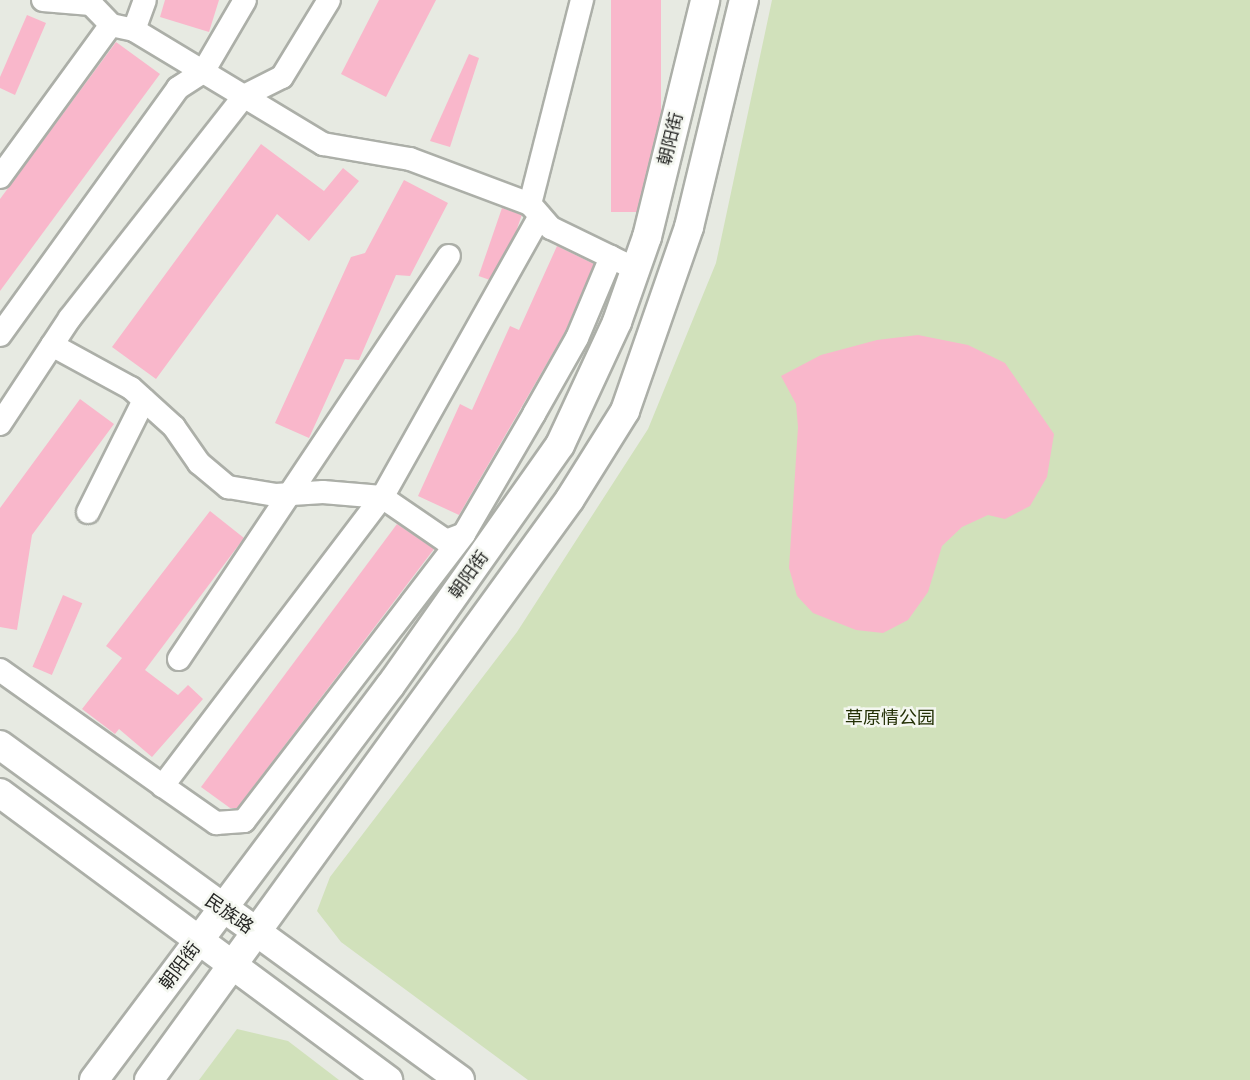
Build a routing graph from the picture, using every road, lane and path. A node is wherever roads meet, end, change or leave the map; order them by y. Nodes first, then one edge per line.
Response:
1 (43, 0) edge
2 (145, 0) edge
3 (245, 0) edge
4 (329, 0) edge
5 (582, 0) edge
6 (705, 0) edge
7 (744, 0) edge
8 (111, 25) junction
9 (134, 30) junction
10 (203, 72) junction
11 (244, 96) junction
12 (0, 177) edge
13 (535, 210) junction
14 (449, 256) dead end
15 (623, 263) junction
16 (0, 335) edge
17 (52, 345) junction
18 (144, 400) junction
19 (0, 424) edge
20 (289, 494) junction
21 (382, 497) junction
22 (88, 512) dead end
23 (464, 534) junction
24 (179, 659) dead end
25 (0, 670) edge
26 (0, 745) edge
27 (163, 786) junction
28 (0, 793) edge
29 (219, 909) junction
30 (255, 932) junction
31 (199, 942) junction
32 (235, 965) junction
33 (94, 1080) edge
34 (149, 1080) edge
35 (388, 1080) edge
36 (460, 1080) edge

1 - 8 street
2 - 9 street
3 - 10 street
4 - 11 street
5 - 13 street
6 - 15 street, 朝阳街
7 - 30 street, 朝阳街
8 - 9 street
8 - 12 street
9 - 10 street
10 - 11 street
10 - 16 street
11 - 13 street
11 - 17 street
13 - 15 street
13 - 21 street
14 - 20 street
15 - 23 street
15 - 29 street, 朝阳街
17 - 18 street
17 - 19 street
18 - 20 street
18 - 22 street
20 - 21 street
20 - 24 street
21 - 23 street
21 - 27 street
23 - 27 street
25 - 27 street
26 - 29 street, 民族路
28 - 31 street
29 - 30 street, 民族路
29 - 31 street, 朝阳街
30 - 32 street, 朝阳街
30 - 36 street, 民族路
31 - 32 street
31 - 33 street, 朝阳街
32 - 34 street, 朝阳街
32 - 35 street

